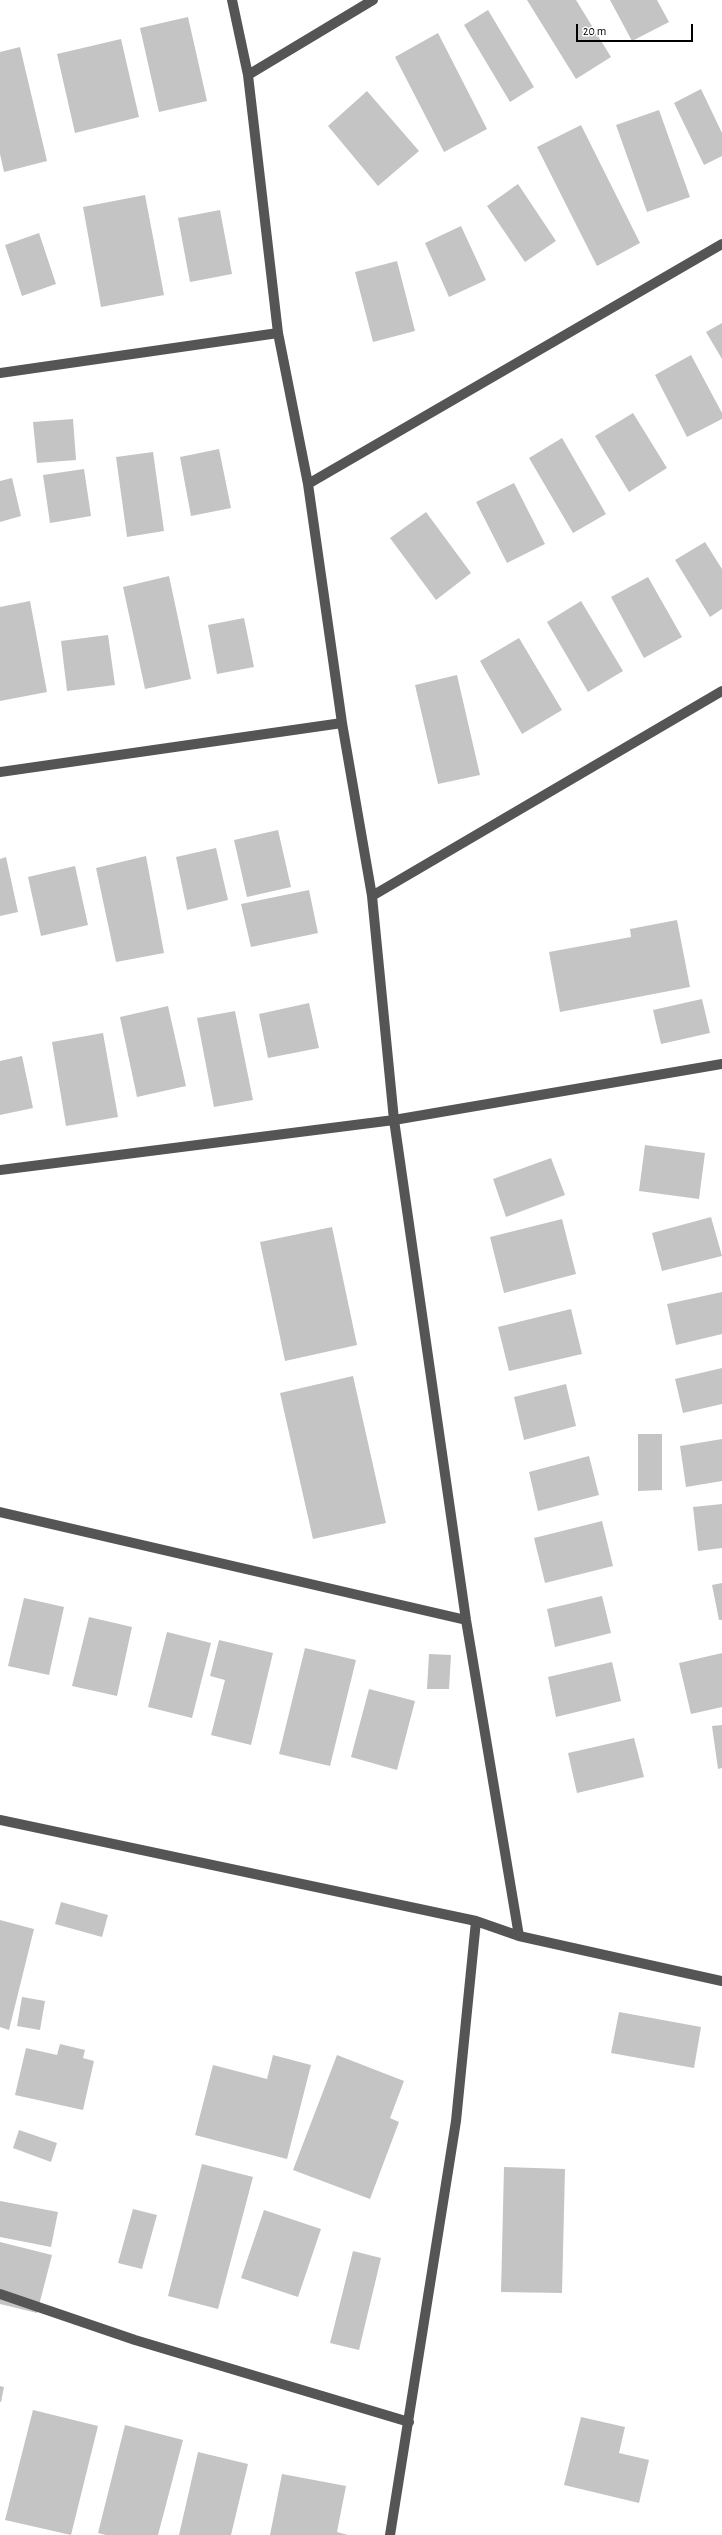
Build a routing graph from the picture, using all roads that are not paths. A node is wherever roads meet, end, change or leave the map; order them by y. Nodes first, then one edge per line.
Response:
1 (232, 0) edge
2 (373, 0) edge
3 (248, 75) junction
4 (722, 244) edge
5 (278, 333) junction
6 (0, 373) edge
7 (308, 484) junction
8 (722, 691) edge
9 (342, 722) junction
10 (0, 772) edge
11 (372, 896) junction
12 (722, 1064) edge
13 (394, 1120) junction
14 (0, 1170) edge
15 (0, 1512) edge
16 (466, 1620) junction
17 (0, 1820) edge
18 (476, 1921) junction
19 (519, 1936) junction
20 (722, 1981) edge
21 (0, 2294) edge
22 (409, 2422) junction
23 (390, 2535) edge

1 - 3 street
2 - 3 street
3 - 5 street
4 - 7 street
5 - 6 street
5 - 7 street
7 - 9 street
8 - 11 street
9 - 10 street
9 - 11 street
11 - 13 street
12 - 13 street
13 - 14 street
13 - 16 street
15 - 16 street
16 - 19 street
17 - 18 street
18 - 19 street
18 - 22 street
19 - 20 street
21 - 22 street
22 - 23 street

